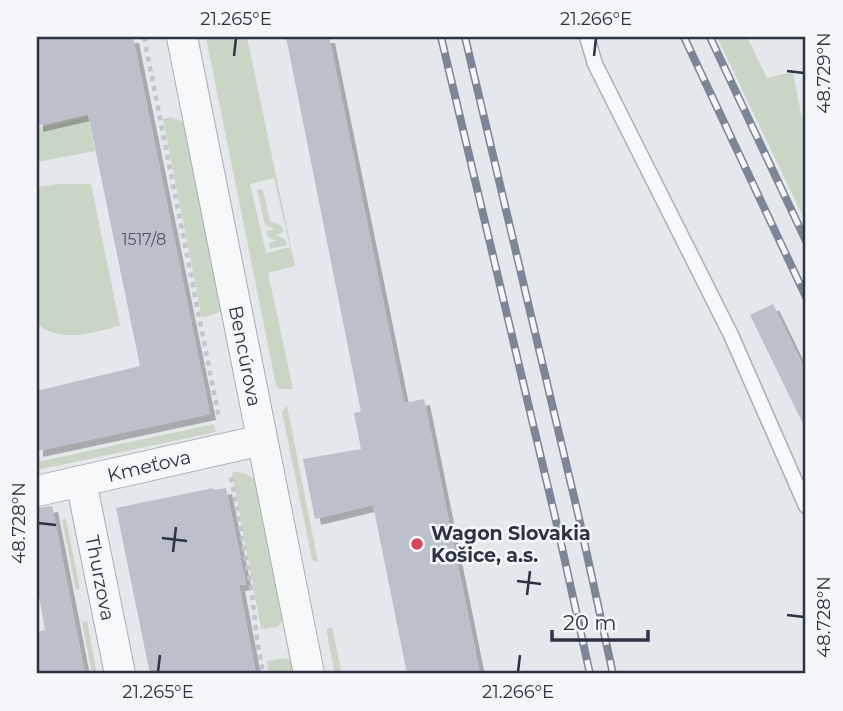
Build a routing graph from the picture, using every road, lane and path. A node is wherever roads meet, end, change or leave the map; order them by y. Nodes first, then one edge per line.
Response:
1 (144, 37) edge
2 (182, 37) edge
3 (587, 37) edge
4 (219, 418) junction
5 (206, 421) dead end
6 (262, 440) junction
7 (225, 448) junction
8 (81, 481) junction
9 (37, 491) edge
10 (806, 506) edge
11 (120, 674) edge
12 (264, 674) edge
13 (309, 674) edge

1 - 4 path
2 - 6 street, Bencúrova
3 - 10 lane
4 - 5 path
4 - 7 path
6 - 7 street, Kmeťova
6 - 13 street, Bencúrova
7 - 8 street, Kmeťova
7 - 12 path
8 - 9 street, Kmeťova
8 - 11 street, Thurzova

